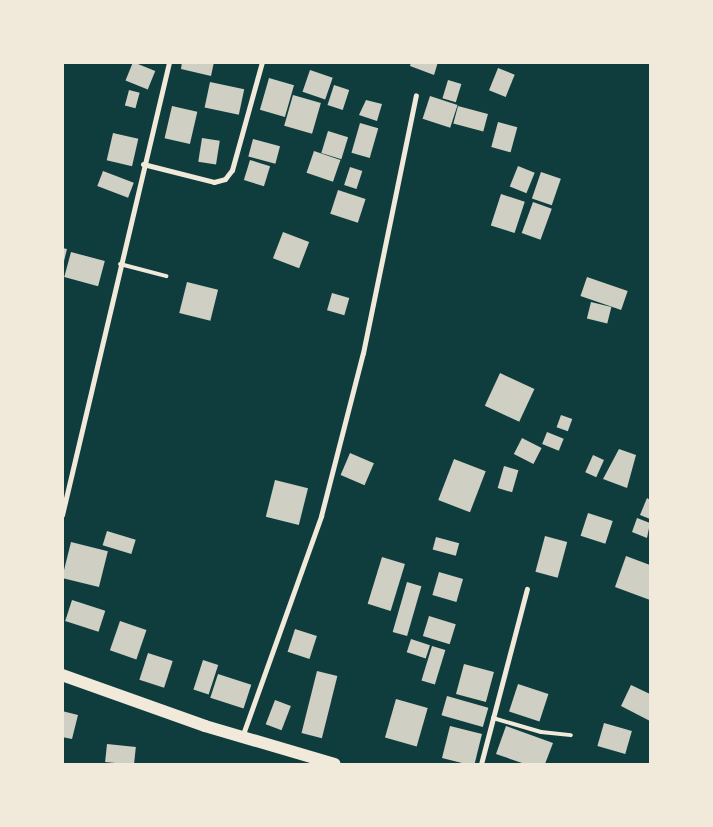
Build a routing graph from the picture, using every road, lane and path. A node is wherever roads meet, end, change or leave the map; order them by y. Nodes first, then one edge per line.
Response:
1 (169, 62) edge
2 (262, 62) edge
3 (416, 95) dead end
4 (143, 164) junction
5 (120, 264) junction
6 (166, 276) dead end
7 (62, 515) edge
8 (527, 589) dead end
9 (62, 675) edge
10 (493, 718) junction
11 (571, 735) dead end
12 (242, 738) junction
13 (335, 764) edge
14 (481, 764) edge

1 - 4 street
2 - 4 street
3 - 12 street
4 - 5 street
5 - 6 lane
5 - 7 street
8 - 10 street
9 - 12 main road
10 - 11 lane
10 - 14 street
12 - 13 main road

